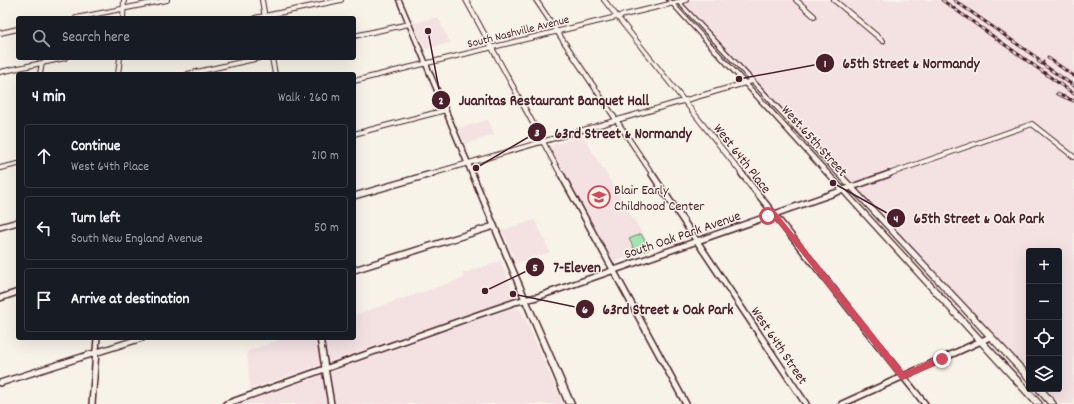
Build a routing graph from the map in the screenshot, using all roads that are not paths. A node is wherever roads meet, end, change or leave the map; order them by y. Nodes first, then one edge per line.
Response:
1 (124, 0) edge
2 (167, 0) edge
3 (262, 0) edge
4 (341, 0) edge
5 (400, 0) edge
6 (466, 0) edge
7 (536, 0) edge
8 (604, 0) edge
9 (686, 0) edge
10 (796, 0) edge
11 (834, 0) edge
12 (678, 1) edge
13 (671, 2) edge
14 (124, 8) junction
15 (86, 16) edge
16 (123, 16) edge
17 (265, 16) edge
18 (269, 16) edge
19 (814, 16) dead end
20 (617, 17) junction
21 (409, 24) junction
22 (16, 29) edge
23 (557, 32) junction
24 (0, 33) edge
25 (356, 36) edge
26 (883, 41) dead end
27 (492, 48) junction
28 (56, 60) edge
29 (120, 60) edge
30 (250, 60) edge
31 (272, 60) edge
32 (42, 63) junction
33 (426, 64) junction
34 (0, 72) edge
35 (40, 72) edge
36 (118, 72) edge
37 (197, 72) edge
38 (275, 72) edge
39 (356, 81) edge
40 (752, 81) junction
41 (745, 83) junction
42 (684, 101) junction
43 (446, 110) junction
44 (616, 120) junction
45 (356, 133) edge
46 (543, 142) junction
47 (1074, 157) edge
48 (468, 163) junction
49 (16, 164) edge
50 (0, 168) edge
51 (852, 186) junction
52 (843, 190) junction
53 (356, 195) edge
54 (774, 214) junction
55 (16, 223) edge
56 (494, 226) junction
57 (0, 227) edge
58 (697, 241) junction
59 (356, 269) edge
60 (613, 270) junction
61 (16, 293) edge
62 (0, 298) edge
63 (525, 300) junction
64 (990, 337) junction
65 (97, 340) edge
66 (136, 340) edge
67 (320, 340) edge
68 (982, 341) junction
69 (96, 353) junction
70 (325, 370) junction
71 (1026, 375) edge
72 (903, 376) junction
73 (0, 383) edge
74 (1042, 392) edge
75 (92, 404) edge
76 (226, 404) edge
77 (331, 404) edge
78 (570, 404) edge
79 (686, 404) edge
80 (806, 404) edge
81 (842, 404) edge
82 (925, 404) edge
83 (1039, 404) edge
84 (1053, 404) edge

1 - 14 street
2 - 14 street
3 - 17 street
4 - 18 street
5 - 21 main road
6 - 27 street
7 - 23 street, West 64th Street
8 - 20 street, West 64th Place
9 - 12 street, South Nashville Avenue
10 - 19 street
11 - 26 street
12 - 13 street, South Nashville Avenue
12 - 40 street, West 65th Street
13 - 20 street, South Nashville Avenue
13 - 41 street, West 65th Street
14 - 15 street
14 - 16 street
20 - 23 street, South Nashville Avenue
20 - 42 street, West 64th Place
21 - 25 street
21 - 33 main road
22 - 24 street
23 - 27 street, South Nashville Avenue
23 - 44 street, West 64th Street
27 - 33 street, South Nashville Avenue
27 - 46 street
28 - 32 street
29 - 36 street
30 - 37 street
31 - 38 street
32 - 34 street
32 - 35 street
33 - 39 street, South Nashville Avenue
33 - 43 main road
40 - 41 street
40 - 51 street, West 65th Street
41 - 42 street
41 - 52 street, West 65th Street
42 - 44 street
42 - 54 street, West 64th Place
43 - 45 street
43 - 48 main road
44 - 46 street
44 - 58 street, West 64th Street
46 - 48 street
46 - 60 street
47 - 51 street, South Oak Park Avenue
48 - 53 street
48 - 56 main road
49 - 50 street
51 - 52 street, South Oak Park Avenue
51 - 64 street, West 65th Street
52 - 54 street, South Oak Park Avenue
52 - 68 street, West 65th Street
54 - 58 street, South Oak Park Avenue
54 - 72 street, West 64th Place
55 - 57 street
56 - 59 street
56 - 63 main road
58 - 60 street, South Oak Park Avenue
58 - 80 street, West 64th Street
60 - 63 street, South Oak Park Avenue
60 - 79 street
61 - 62 street
63 - 70 street, South Oak Park Avenue
63 - 78 main road
64 - 68 street
64 - 71 street, West 65th Street
65 - 69 street
66 - 69 street
67 - 70 street
68 - 72 street
68 - 83 street, West 65th Street
69 - 73 street
69 - 75 street
70 - 76 street, South Oak Park Avenue
70 - 77 street
72 - 81 street
72 - 82 street, West 64th Place
74 - 84 street

